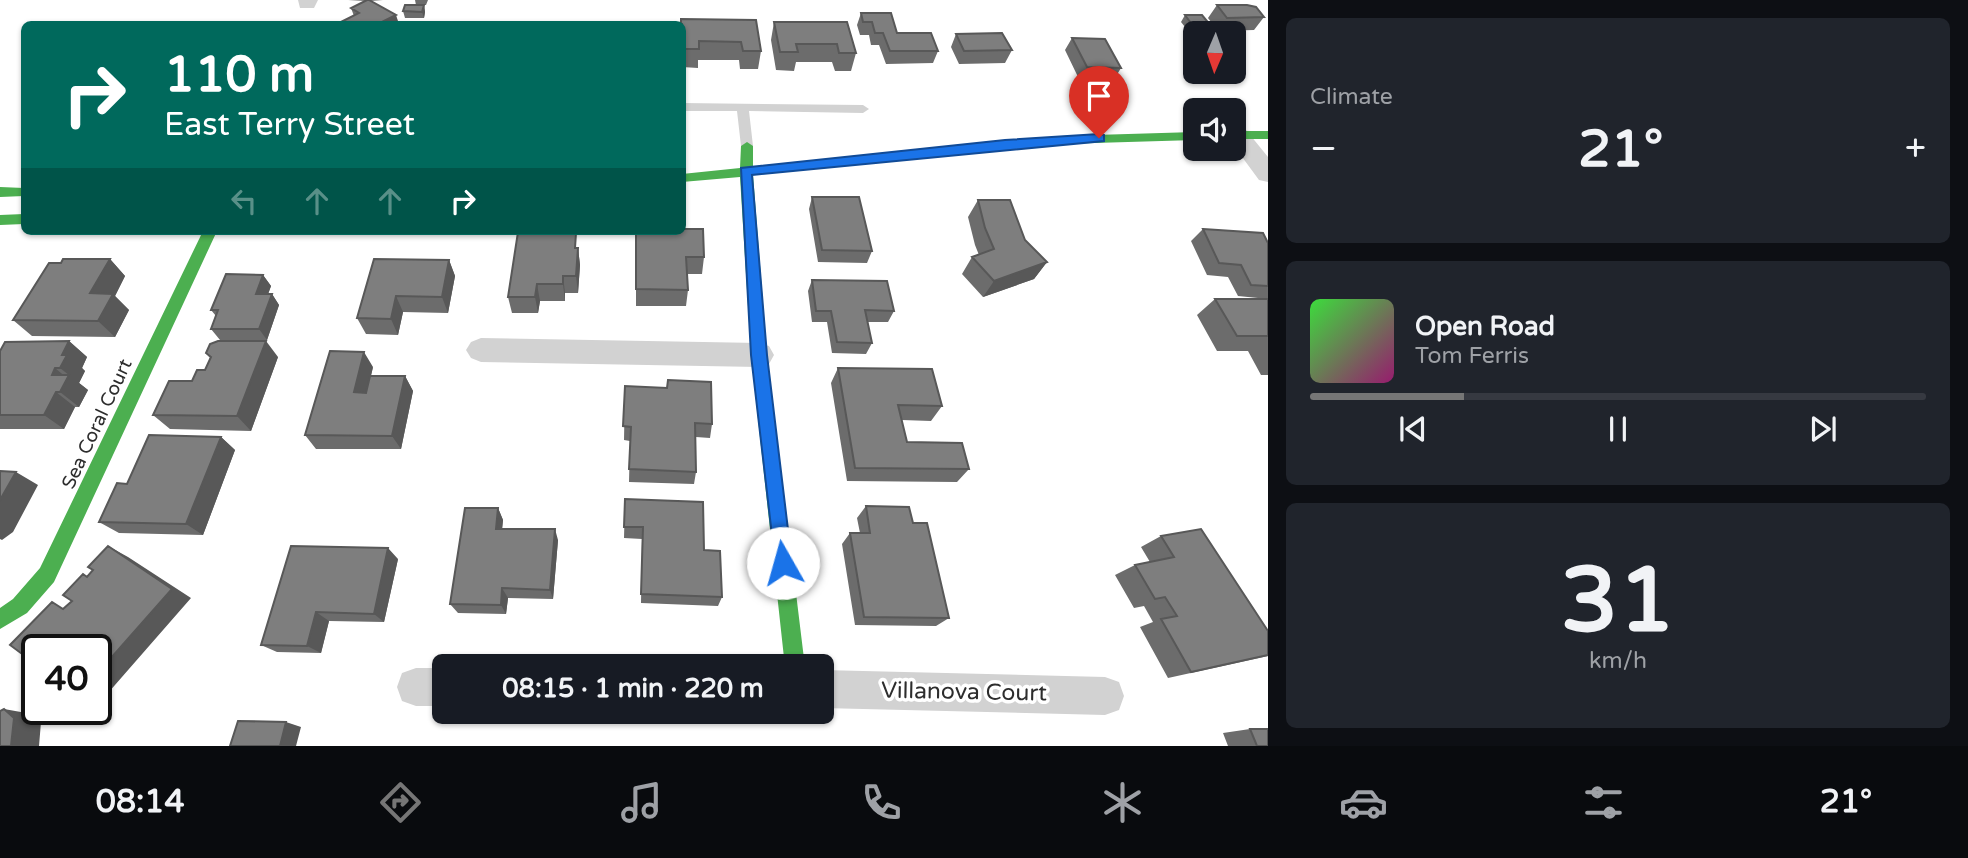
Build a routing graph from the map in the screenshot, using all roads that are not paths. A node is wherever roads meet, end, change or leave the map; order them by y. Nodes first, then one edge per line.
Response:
1 (686, 107) edge
2 (742, 107) junction
3 (863, 109) dead end
4 (1246, 134) edge
5 (1268, 135) edge
6 (1183, 136) edge
7 (747, 146) joint
8 (1246, 147) edge
9 (746, 171) junction
10 (1268, 174) edge
11 (686, 178) edge
12 (0, 192) edge
13 (21, 192) edge
14 (21, 219) edge
15 (0, 220) edge
16 (208, 235) edge
17 (481, 350) dead end
18 (759, 355) junction
19 (0, 619) edge
20 (794, 654) edge
21 (834, 689) edge
22 (1105, 695) dead end

1 - 2 lane
2 - 3 lane
2 - 7 lane
4 - 5 street
6 - 9 street
7 - 9 street
8 - 10 street
9 - 11 street
9 - 18 street
12 - 13 street
14 - 15 street
16 - 19 street, Sea Coral Court
17 - 18 street
18 - 20 street
21 - 22 street, Villanova Court

